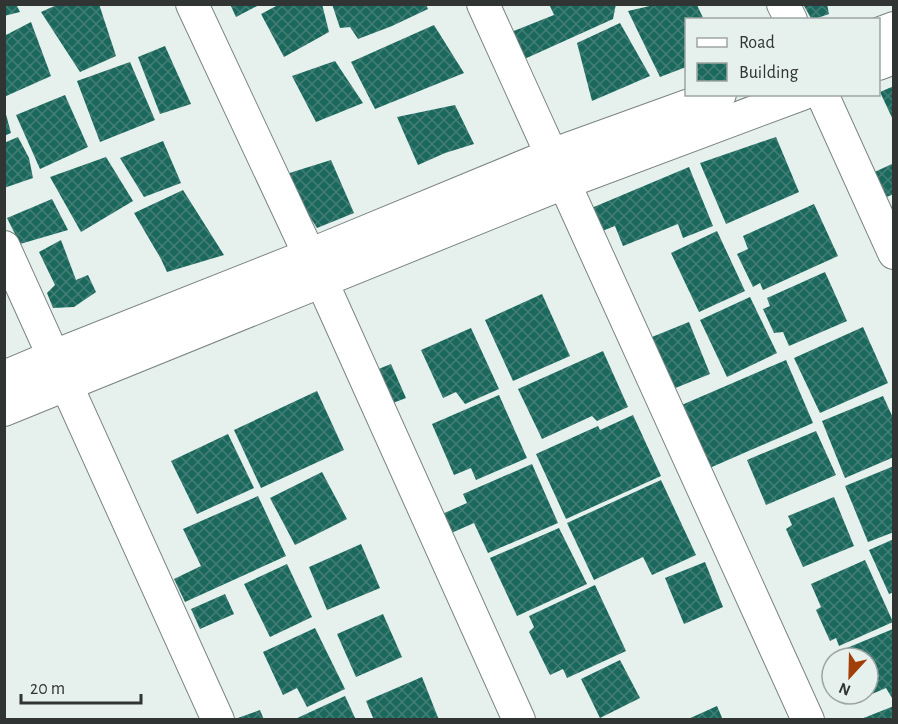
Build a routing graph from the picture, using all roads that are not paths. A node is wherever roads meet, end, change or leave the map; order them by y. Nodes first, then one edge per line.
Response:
1 (192, 4) edge
2 (483, 4) edge
3 (783, 4) edge
4 (790, 18) edge
5 (894, 28) edge
6 (880, 34) edge
7 (894, 58) edge
8 (880, 64) edge
9 (714, 96) edge
10 (797, 96) edge
11 (823, 96) edge
12 (551, 155) junction
13 (564, 183) junction
14 (4, 247) edge
15 (894, 253) edge
16 (316, 269) junction
17 (54, 356) junction
18 (4, 377) edge
19 (67, 384) junction
20 (4, 410) edge
21 (218, 720) edge
22 (519, 720) edge
23 (808, 720) edge

1 - 16 street
2 - 12 street
3 - 4 street
5 - 6 street
7 - 8 street
9 - 12 street
10 - 13 street
11 - 15 street
12 - 13 street
12 - 16 street
13 - 16 street
13 - 23 street
14 - 17 street
16 - 17 street
16 - 19 street
16 - 22 street
17 - 18 street
17 - 19 street
19 - 20 street
19 - 21 street

